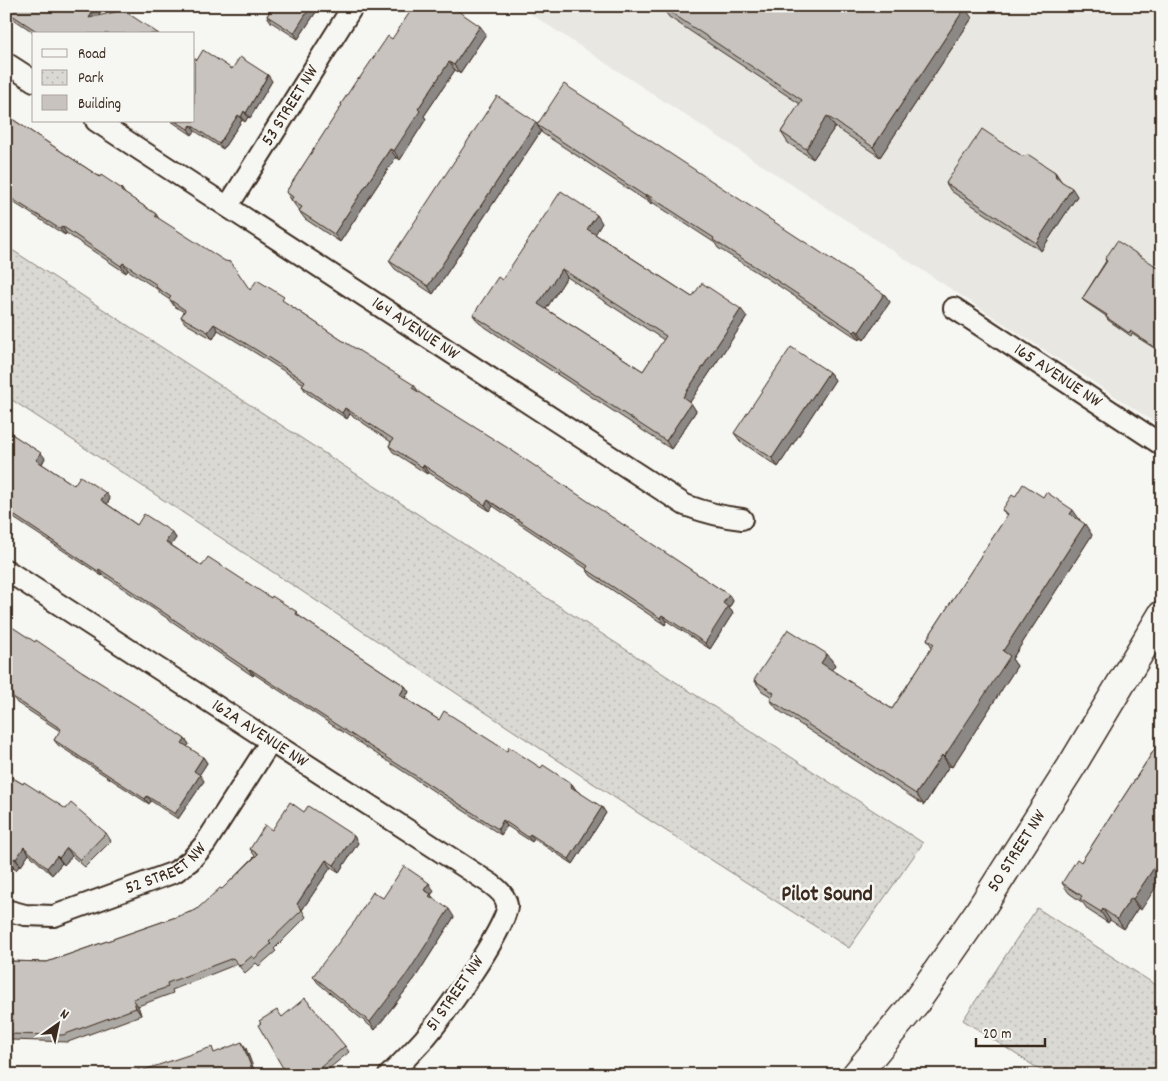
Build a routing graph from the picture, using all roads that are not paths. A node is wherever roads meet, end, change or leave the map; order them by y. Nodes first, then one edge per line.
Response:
1 (353, 6) edge
2 (6, 63) edge
3 (32, 80) edge
4 (98, 122) edge
5 (228, 206) junction
6 (954, 308) dead end
7 (1162, 445) edge
8 (742, 518) dead end
9 (6, 570) edge
10 (1162, 615) edge
11 (271, 741) junction
12 (507, 904) joint
13 (6, 910) edge
14 (390, 1075) edge
15 (856, 1075) edge

1 - 5 street, 53 STREET NW
2 - 3 street
4 - 5 street, 164 AVENUE NW
5 - 8 street, 164 AVENUE NW
6 - 7 street, 165 AVENUE NW
9 - 11 street, 162A AVENUE NW
10 - 15 main road, 50 STREET NW
11 - 12 street, 162A AVENUE NW
11 - 13 street, 52 STREET NW
12 - 14 street, 51 STREET NW

